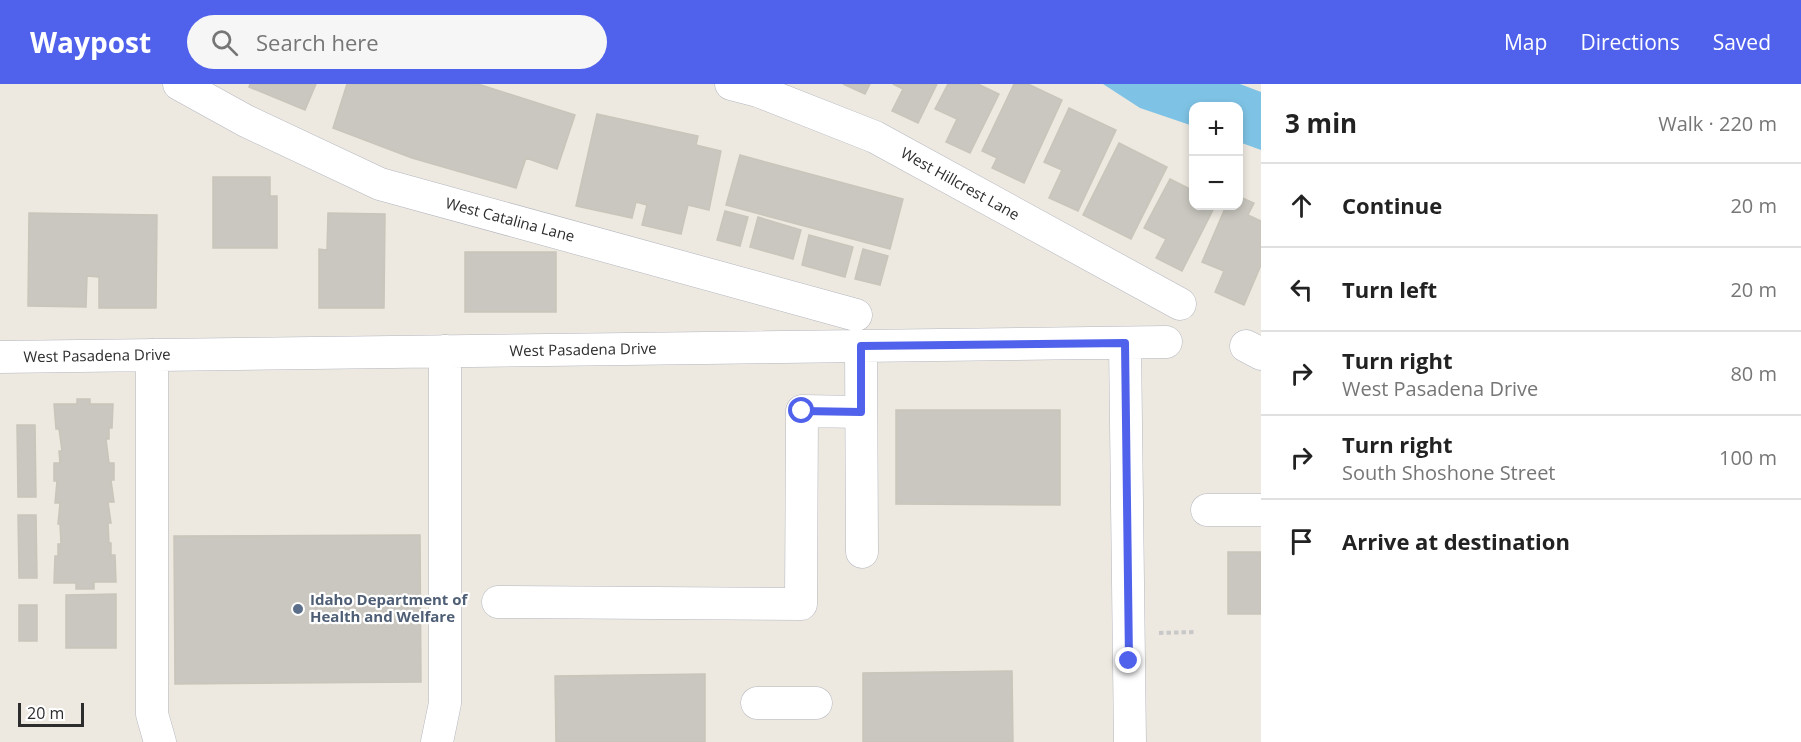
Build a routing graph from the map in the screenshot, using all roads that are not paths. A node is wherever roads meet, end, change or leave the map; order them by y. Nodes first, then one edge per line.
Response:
1 (179, 84) edge
2 (731, 84) edge
3 (1180, 304) dead end
4 (856, 315) dead end
5 (1166, 342) dead end
6 (1125, 343) junction
7 (861, 346) junction
8 (445, 351) junction
9 (152, 355) junction
10 (0, 357) edge
11 (861, 412) junction
12 (1207, 510) dead end
13 (1261, 510) edge
14 (861, 552) dead end
15 (498, 602) dead end
16 (757, 703) dead end
17 (816, 704) dead end
18 (160, 742) edge
19 (437, 742) edge
20 (1130, 742) edge

1 - 4 street, West Catalina Lane
2 - 3 street, West Hillcrest Lane
5 - 6 street, West Pasadena Drive
6 - 7 street, West Pasadena Drive
6 - 20 street
7 - 8 street, West Pasadena Drive
7 - 11 street
8 - 9 street, West Pasadena Drive
8 - 19 street
9 - 10 street, West Pasadena Drive
9 - 18 street
11 - 14 street
11 - 15 street
12 - 13 street
16 - 17 street

